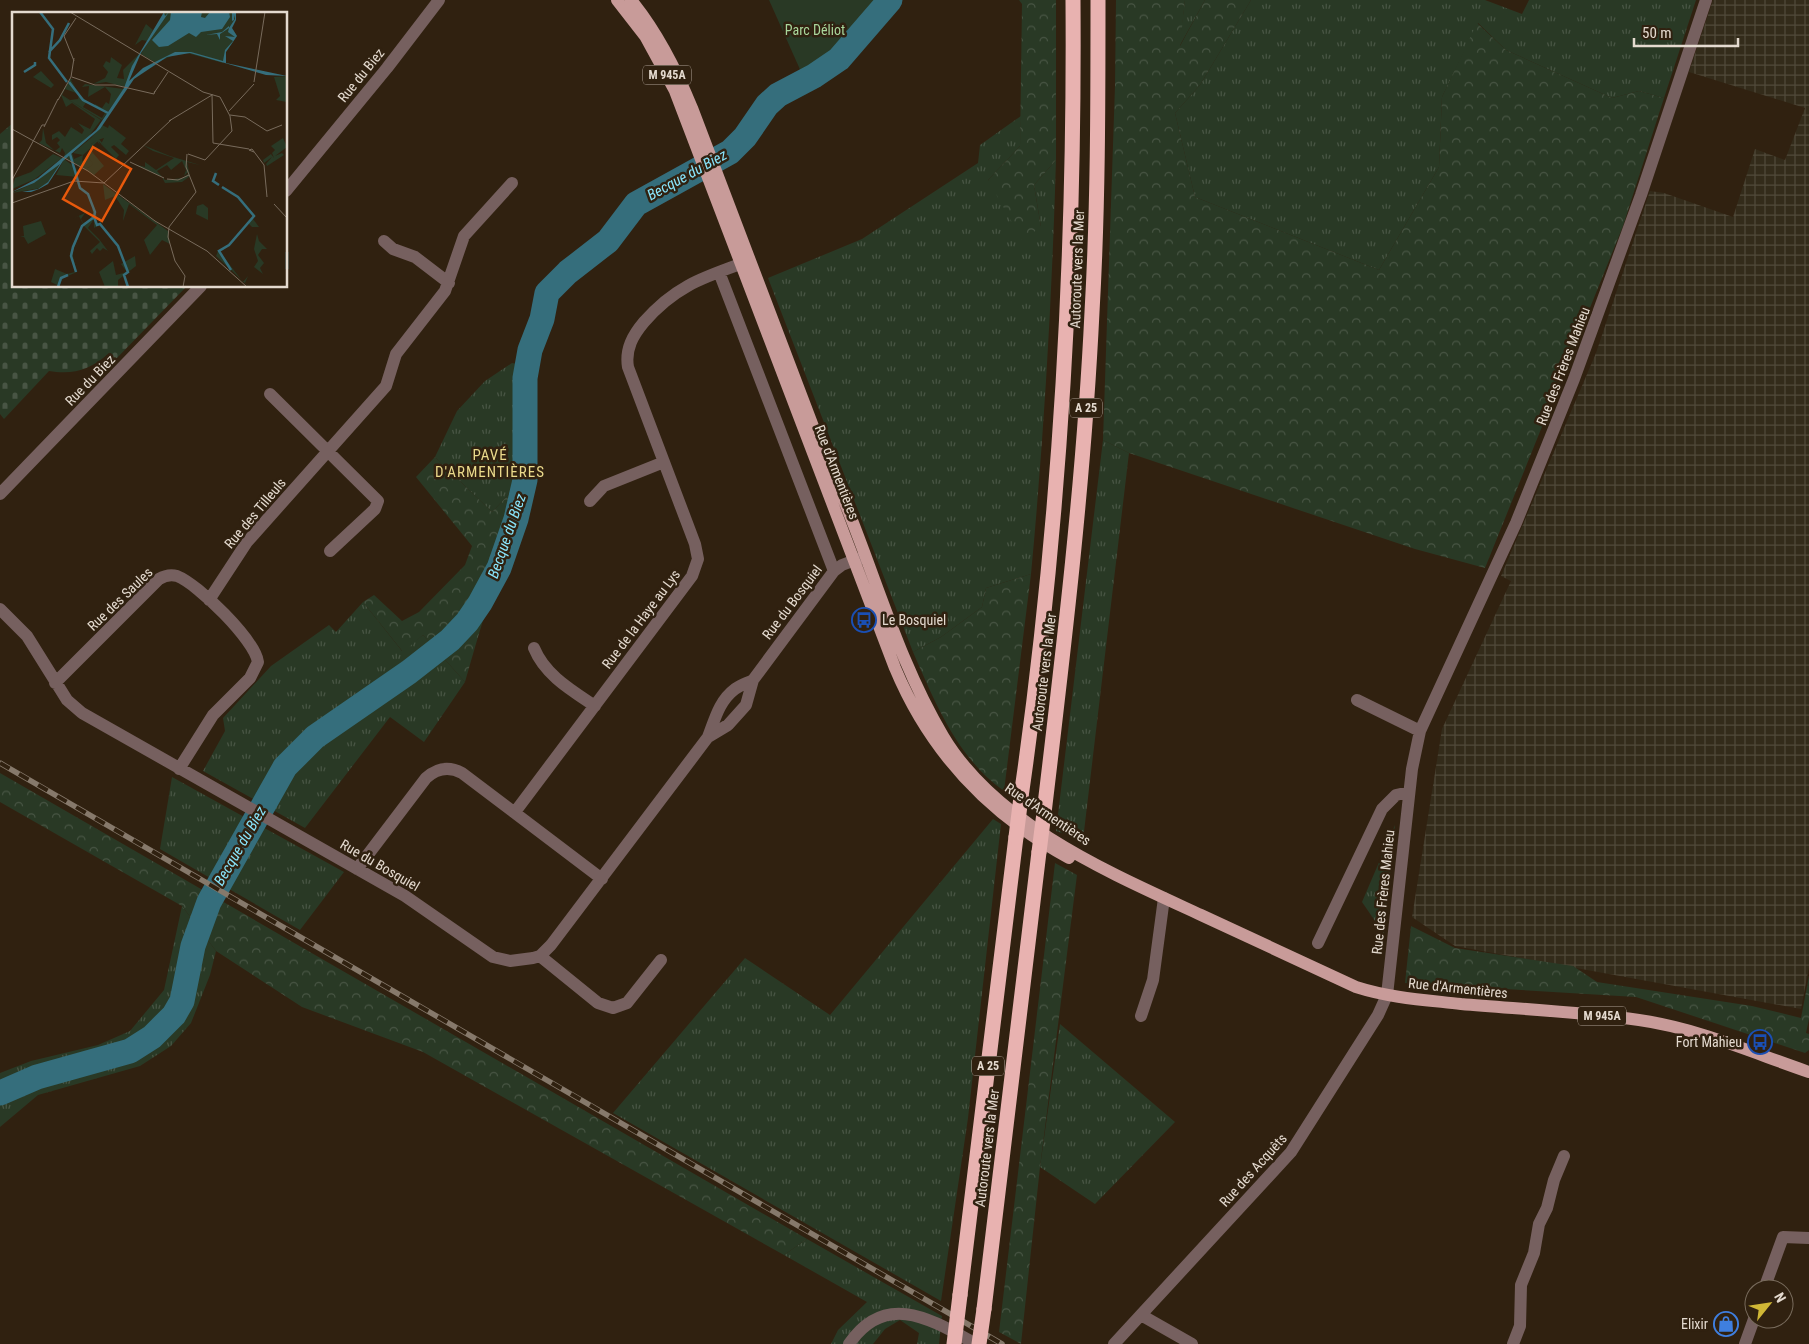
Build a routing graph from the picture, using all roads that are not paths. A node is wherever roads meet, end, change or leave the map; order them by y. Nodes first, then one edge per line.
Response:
1 (439, 0) edge
2 (617, 0) edge
3 (631, 0) edge
4 (1073, 0) edge
5 (1098, 0) edge
6 (1706, 0) edge
7 (706, 158) junction
8 (512, 184) dead end
9 (288, 189) edge
10 (384, 241) dead end
11 (746, 262) junction
12 (719, 272) junction
13 (449, 283) junction
14 (199, 288) edge
15 (270, 394) dead end
16 (329, 451) junction
17 (664, 462) junction
18 (0, 494) edge
19 (590, 501) dead end
20 (330, 551) dead end
21 (860, 559) junction
22 (834, 571) junction
23 (209, 600) junction
24 (0, 609) edge
25 (534, 648) dead end
26 (753, 680) junction
27 (56, 683) junction
28 (1357, 700) dead end
29 (595, 706) junction
30 (1420, 732) junction
31 (708, 737) junction
32 (179, 769) junction
33 (1409, 792) junction
34 (515, 812) junction
35 (357, 869) junction
36 (602, 879) junction
37 (1164, 898) junction
38 (1318, 943) dead end
39 (540, 956) junction
40 (661, 960) dead end
41 (1387, 995) junction
42 (1141, 1016) dead end
43 (1809, 1072) edge
44 (1564, 1156) dead end
45 (1809, 1238) edge
46 (1768, 1279) edge
47 (1142, 1315) junction
48 (1750, 1329) edge
49 (849, 1344) edge
50 (954, 1344) edge
51 (976, 1344) edge
52 (979, 1344) edge
53 (1114, 1344) edge
54 (1192, 1344) edge
55 (1513, 1344) edge
56 (1745, 1344) edge

1 - 9 street, Rue du Biez
2 - 7 main road, Rue d'Armentières / M 945A
3 - 7 main road, Rue d'Armentières / M 945A
4 - 50 highway, A 25, bridge
5 - 52 highway, Autoroute vers la Mer / A 25, bridge
6 - 30 street, Rue des Frères Mahieu
7 - 11 main road, Rue d'Armentières / M 945A
8 - 13 street, Rue des Tilleuls
10 - 13 street
11 - 12 street, Rue de la Haye au Lys
11 - 21 main road, Rue d'Armentières / M 945A
12 - 17 street, Rue de la Haye au Lys
12 - 22 street
13 - 16 street, Rue des Tilleuls
14 - 18 street, Rue du Biez
15 - 16 street
16 - 20 street
16 - 23 street, Rue des Tilleuls
17 - 19 street
17 - 29 street, Rue de la Haye au Lys
21 - 22 street, Rue du Bosquiel
21 - 37 main road, Rue d'Armentières / M 945A
22 - 26 street, Rue du Bosquiel
23 - 27 street, Rue des Saules
23 - 32 street, Rue des Saules
24 - 27 street, Rue du Bosquiel
25 - 29 street
26 - 31 street, Rue du Bosquiel
26 - 31 street, Rue du Bosquiel
27 - 32 street, Rue du Bosquiel
28 - 30 street
29 - 34 street, Rue de la Haye au Lys
30 - 33 street, Rue des Frères Mahieu
31 - 36 street, Rue du Bosquiel
32 - 35 street, Rue du Bosquiel
33 - 38 street, Rue des Frères Mahieu
33 - 41 street, Rue des Frères Mahieu
34 - 35 street
34 - 36 street
35 - 39 street, Rue du Bosquiel
36 - 39 street, Rue du Bosquiel
37 - 41 main road, Rue d'Armentières / M 945A
37 - 42 street
39 - 40 street
41 - 43 main road, Rue d'Armentières / M 945A
41 - 47 street, Rue des Acquêts
44 - 55 street
45 - 46 street
47 - 53 street, Rue des Acquêts
47 - 54 street
48 - 56 street
49 - 51 street

